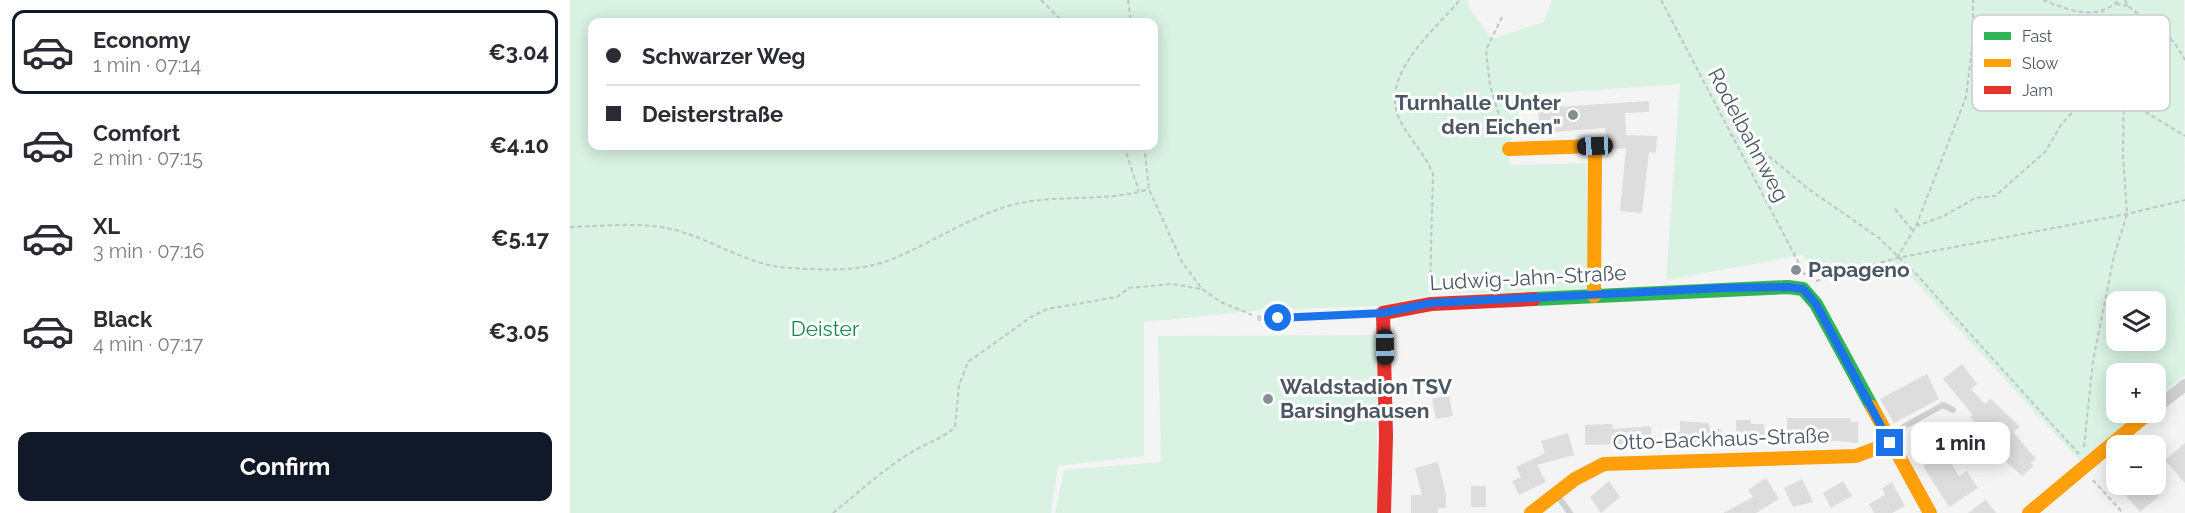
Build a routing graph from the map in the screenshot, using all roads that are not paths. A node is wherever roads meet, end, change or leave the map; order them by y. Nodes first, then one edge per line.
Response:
1 (1509, 149) road end
2 (1594, 296) junction
3 (1383, 313) junction
4 (1260, 318) road end
5 (2185, 385) edge
6 (2166, 400) edge
7 (1953, 410) dead end
8 (2136, 423) edge
9 (1888, 440) junction
10 (1556, 493) junction
11 (1384, 513) edge
12 (1531, 513) edge
13 (1570, 513) edge
14 (1930, 513) edge
15 (2029, 513) edge

1 - 2 street
2 - 3 street, Ludwig-Jahn-Straße
2 - 9 street, Ludwig-Jahn-Straße
3 - 4 lane
3 - 11 street
5 - 6 street
7 - 9 lane
8 - 15 street
9 - 10 street, Otto-Backhaus-Straße
9 - 14 street
10 - 12 street, Otto-Backhaus-Straße
10 - 13 lane

